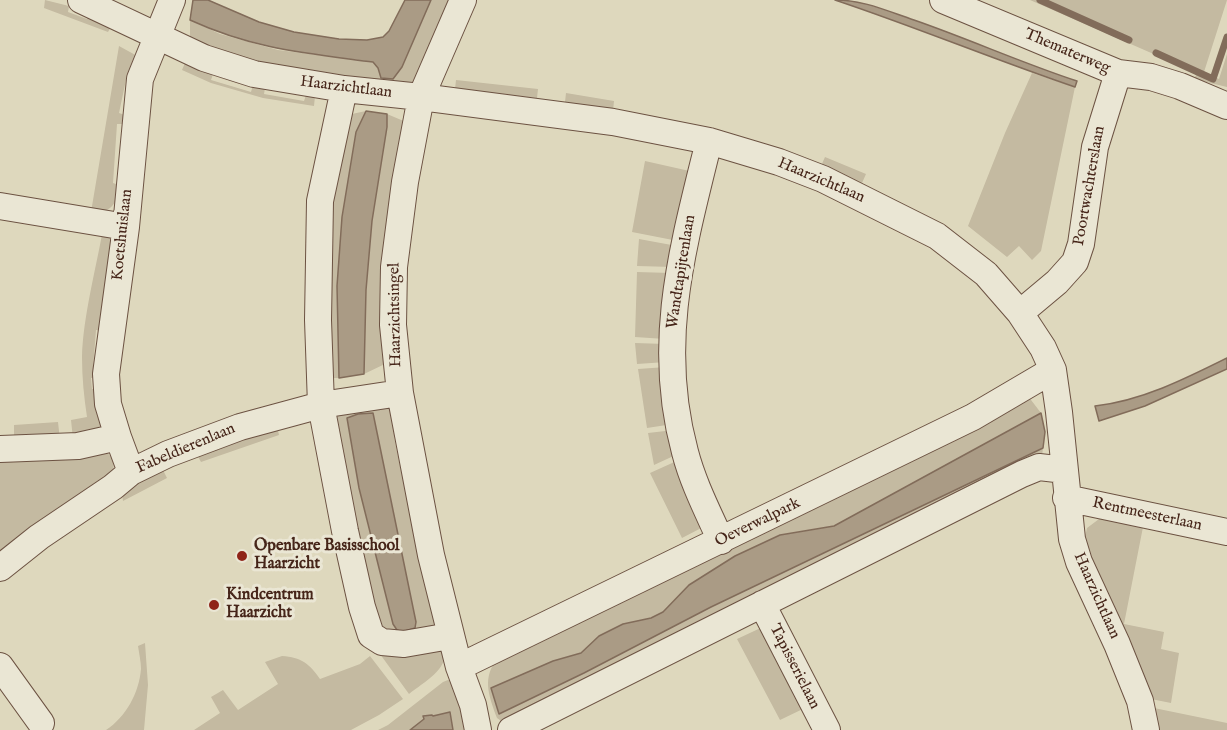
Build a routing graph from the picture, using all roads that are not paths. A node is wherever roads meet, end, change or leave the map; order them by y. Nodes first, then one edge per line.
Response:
1 (81, 0) edge
2 (463, 0) edge
3 (943, 0) edge
4 (165, 18) edge
5 (1118, 73) junction
6 (344, 89) junction
7 (421, 97) junction
8 (1227, 106) edge
9 (709, 141) junction
10 (0, 206) edge
11 (126, 227) junction
12 (1020, 313) junction
13 (1053, 370) junction
14 (400, 393) junction
15 (321, 405) junction
16 (118, 437) junction
17 (0, 450) edge
18 (1065, 470) junction
19 (131, 472) junction
20 (1066, 498) junction
21 (1227, 532) edge
22 (721, 541) junction
23 (0, 568) edge
24 (762, 604) junction
25 (450, 636) junction
26 (0, 666) edge
27 (459, 667) junction
28 (40, 723) dead end
29 (478, 730) edge
30 (511, 730) edge
31 (827, 730) edge
32 (1146, 730) edge

1 - 4 street, Haarzichtlaan
2 - 7 street, Haarzichtsingel
3 - 5 street, Thematerweg
4 - 6 street, Haarzichtlaan
4 - 11 street, Koetshuislaan
5 - 8 street, Thematerweg
5 - 12 street, Poortwachterslaan
6 - 7 street, Haarzichtlaan
6 - 15 street
7 - 9 street, Haarzichtlaan
7 - 14 street, Haarzichtsingel
9 - 12 street, Haarzichtlaan
9 - 22 street, Wandtapijtenlaan
10 - 11 street
11 - 16 street, Koetshuislaan
12 - 13 street, Haarzichtlaan
13 - 18 street, Haarzichtlaan
13 - 22 street, Oeverwalpark
14 - 15 street, Fabeldierenlaan
14 - 25 street, Haarzichtsingel
15 - 19 street, Fabeldierenlaan
15 - 25 street
16 - 17 street
16 - 19 street, Koetshuislaan
18 - 20 street, Haarzichtlaan
18 - 24 street
19 - 23 street, Fabeldierenlaan
20 - 21 street, Rentmeesterlaan
20 - 32 street, Haarzichtlaan
22 - 27 street, Oeverwalpark
24 - 30 street
24 - 31 street, Tapisserielaan
25 - 27 street, Haarzichtsingel
26 - 28 street
27 - 29 street, Haarzichtsingel

